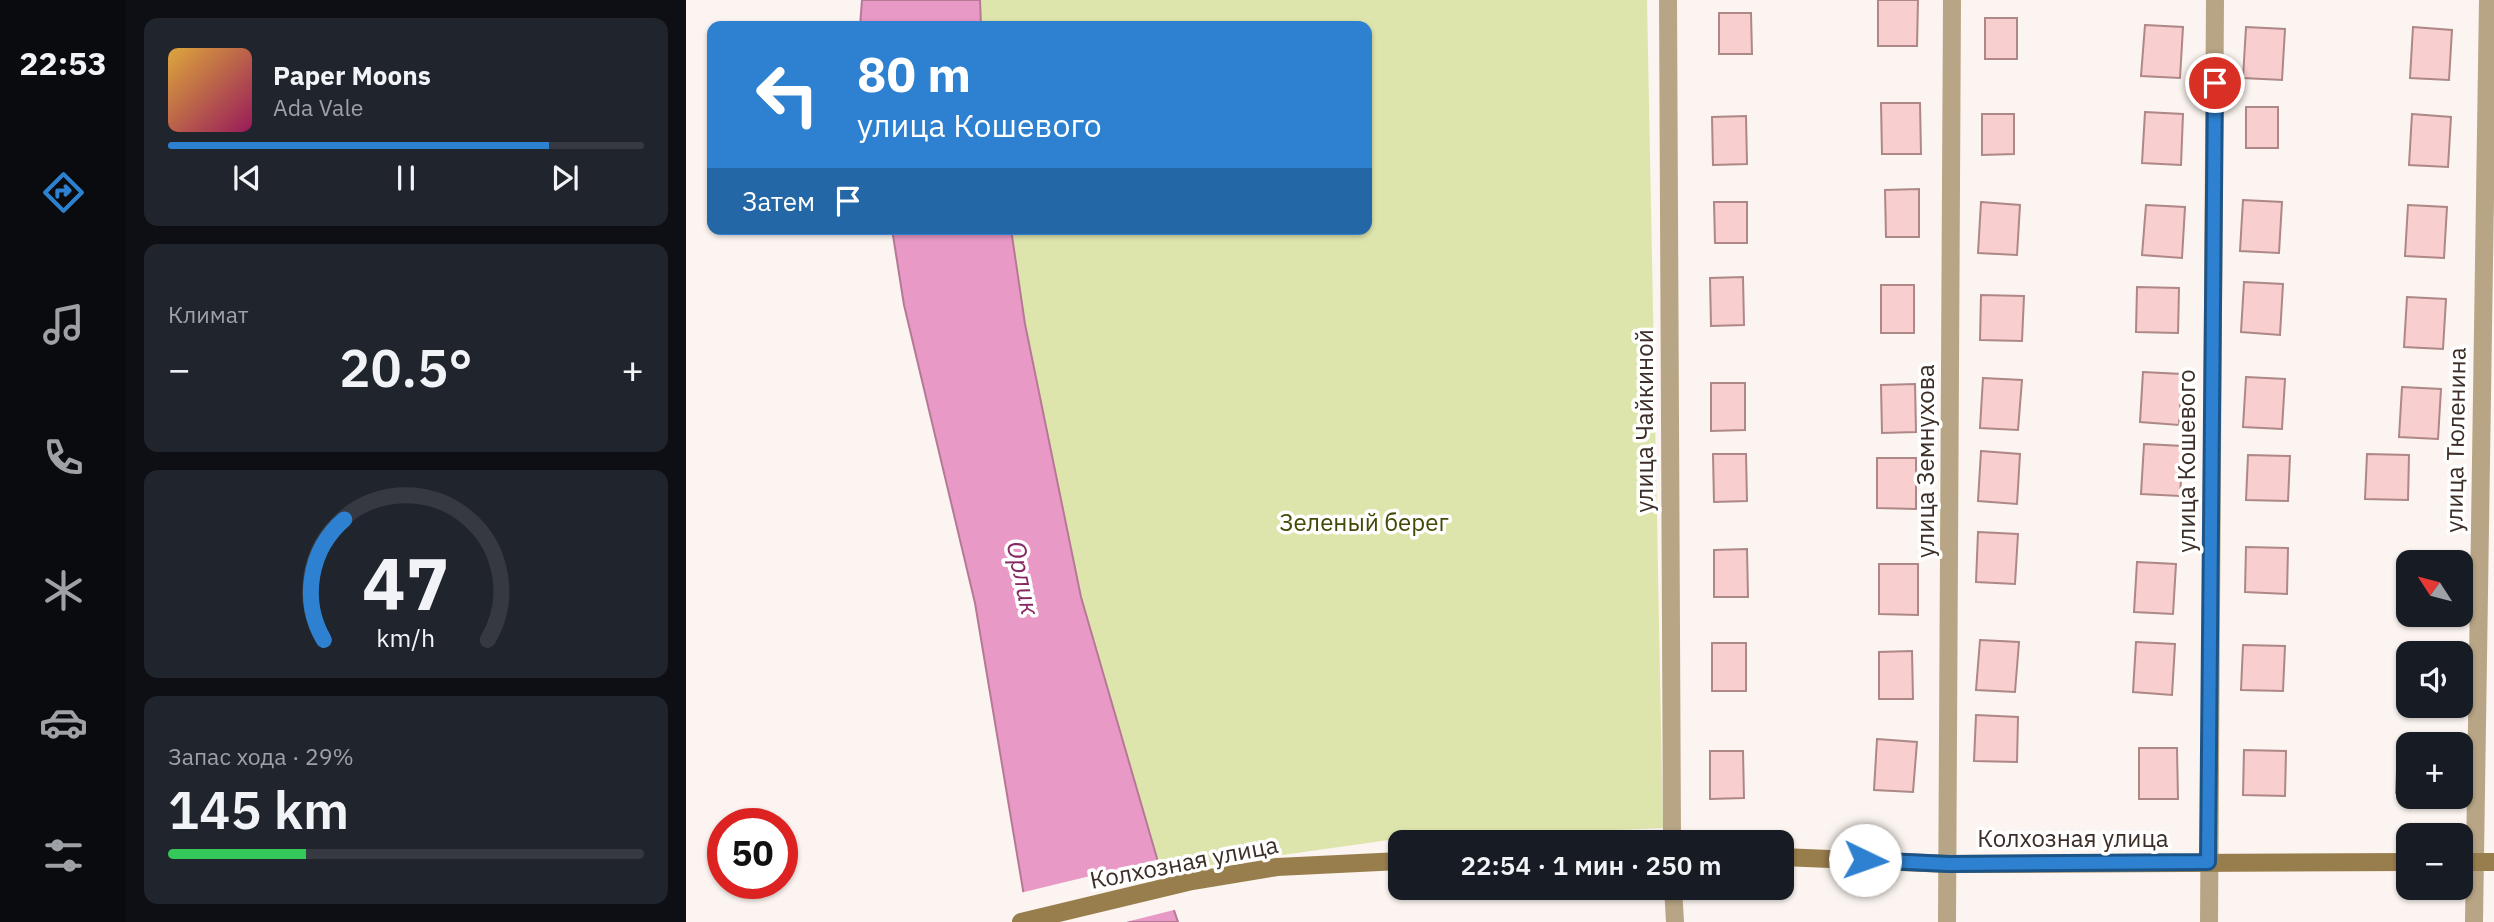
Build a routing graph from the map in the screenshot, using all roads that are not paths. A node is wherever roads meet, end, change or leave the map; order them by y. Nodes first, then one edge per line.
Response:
1 (1668, 0) edge
2 (1952, 0) edge
3 (2216, 0) edge
4 (2488, 0) edge
5 (2468, 823) edge
6 (1672, 830) edge
7 (1794, 858) edge
8 (1388, 862) edge
9 (2208, 862) junction
10 (2396, 862) edge
11 (2473, 862) edge
12 (2494, 862) edge
13 (1949, 864) junction
14 (1674, 900) edge
15 (2471, 900) edge
16 (1021, 922) edge
17 (1675, 922) edge
18 (1947, 922) edge
19 (2209, 922) edge
20 (2474, 922) edge

1 - 6 street, улица Чайкиной
2 - 13 street, улица Земнухова
3 - 9 street, улица Кошевого
4 - 5 street, улица Тюленина
7 - 13 main road, Колхозная улица
8 - 16 main road, Колхозная улица
9 - 10 main road, Колхозная улица
9 - 13 main road, Колхозная улица
9 - 19 street, улица Кошевого
11 - 12 main road
13 - 18 street, улица Земнухова
14 - 17 street
15 - 20 street, улица Тюленина

